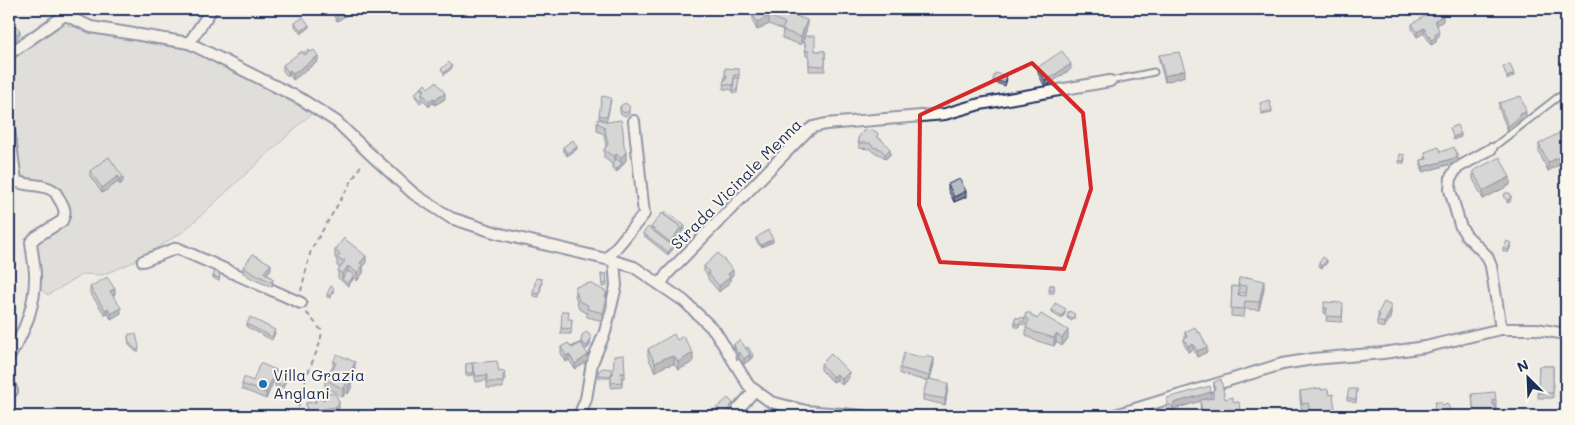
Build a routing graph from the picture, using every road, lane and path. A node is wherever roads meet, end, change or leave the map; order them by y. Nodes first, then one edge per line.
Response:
1 (212, 9) edge
2 (61, 12) edge
3 (188, 43) junction
4 (9, 54) edge
5 (1154, 72) dead end
6 (1110, 82) joint
7 (1566, 94) edge
8 (634, 121) dead end
9 (9, 130) edge
10 (1492, 149) joint
11 (369, 153) junction
12 (611, 260) junction
13 (143, 261) dead end
14 (660, 285) junction
15 (301, 303) junction
16 (1501, 329) junction
17 (1566, 334) edge
18 (9, 357) edge
19 (755, 390) junction
20 (296, 416) edge
21 (579, 416) edge
22 (732, 416) edge
23 (864, 416) edge
24 (1112, 416) edge

1 - 3 street
2 - 3 street
2 - 4 street
3 - 11 street
5 - 6 lane
6 - 14 street, Strada Vicinale Menna
7 - 10 lane
8 - 12 street
9 - 18 street
10 - 16 street
11 - 12 street
11 - 15 path
12 - 14 street
12 - 21 street
13 - 15 street
14 - 19 street
15 - 20 path
16 - 17 street
16 - 24 street
19 - 22 street
19 - 23 street

